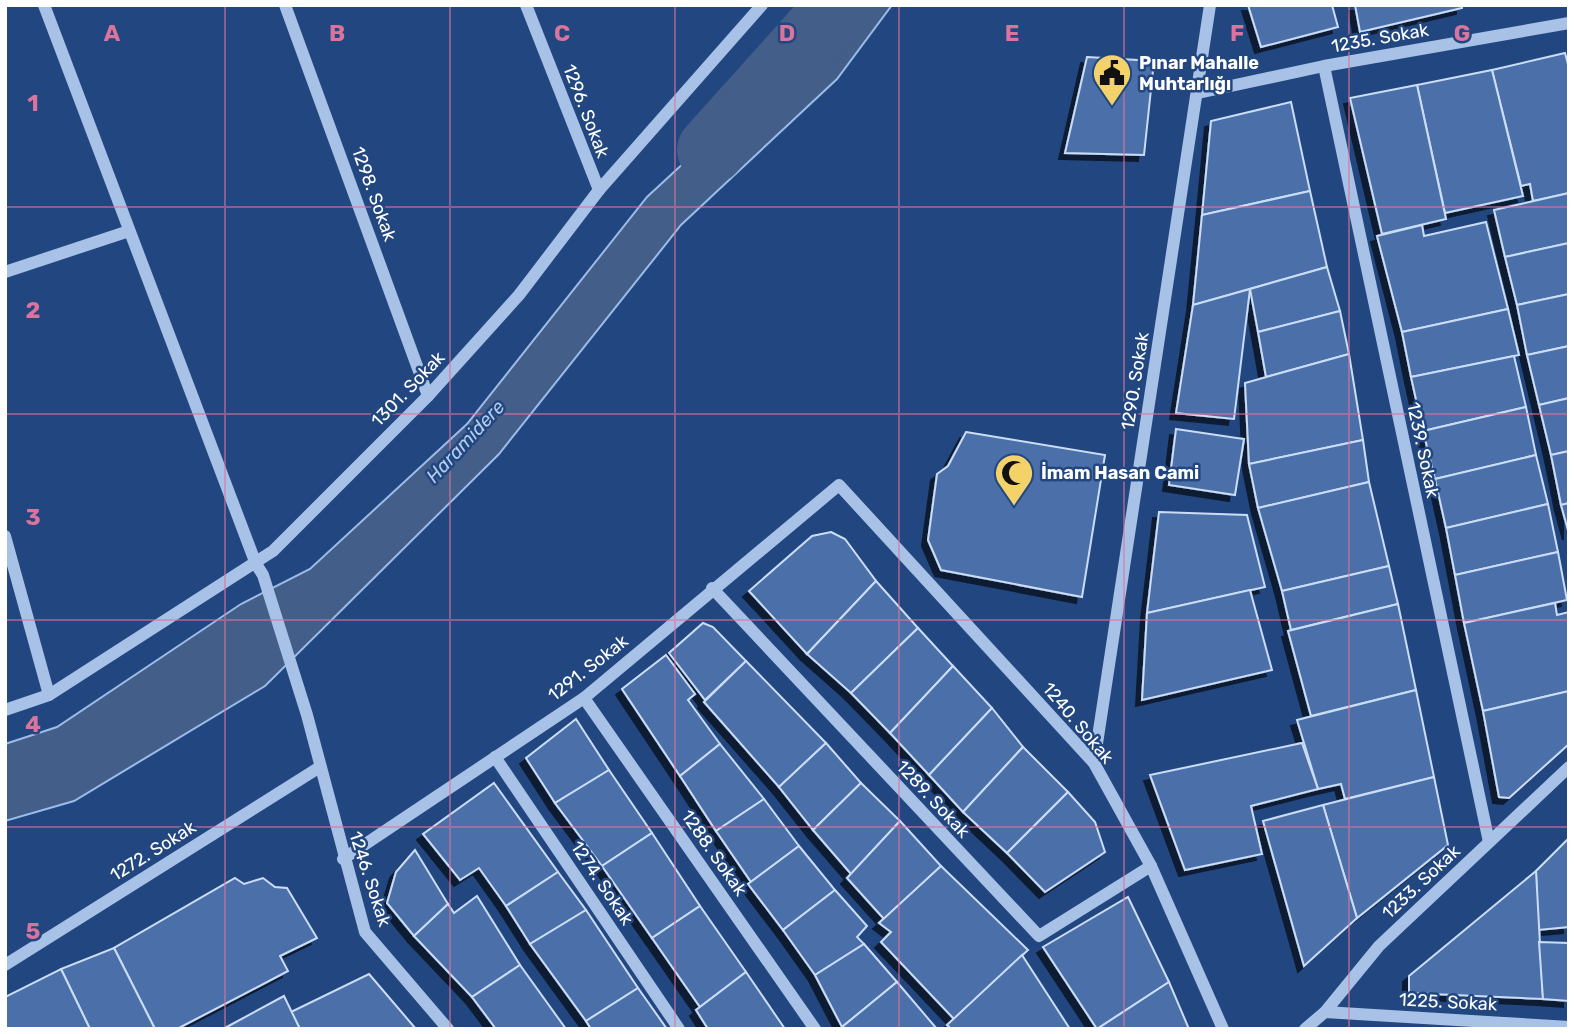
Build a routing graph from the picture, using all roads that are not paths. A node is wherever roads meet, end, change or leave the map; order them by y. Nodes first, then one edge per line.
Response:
1 (44, 5) edge
2 (285, 5) edge
3 (526, 5) edge
4 (762, 5) edge
5 (1210, 5) edge
6 (1569, 23) edge
7 (1324, 66) junction
8 (1198, 93) junction
9 (599, 190) junction
10 (128, 231) junction
11 (5, 272) edge
12 (428, 396) junction
13 (839, 485) joint
14 (5, 536) edge
15 (260, 570) junction
16 (712, 587) junction
17 (49, 695) junction
18 (584, 698) junction
19 (5, 710) edge
20 (495, 757) junction
21 (1094, 763) junction
22 (320, 767) junction
23 (1567, 771) edge
24 (1489, 842) junction
25 (343, 859) junction
26 (1151, 866) junction
27 (5, 965) edge
28 (1325, 1012) junction
29 (1569, 1027) edge
30 (448, 1029) edge
31 (679, 1029) edge
32 (815, 1029) edge
33 (1223, 1029) edge
34 (1305, 1029) edge

1 - 10 street, 1246. Sokak
2 - 12 street, 1298. Sokak
3 - 9 street, 1296. Sokak
4 - 9 street, 1301. Sokak
5 - 8 street, 1290. Sokak
6 - 7 street, 1235. Sokak
7 - 8 street, 1235. Sokak
7 - 24 street, 1239. Sokak
8 - 21 street, 1290. Sokak
9 - 12 street, 1301. Sokak
10 - 11 street
10 - 15 street, 1246. Sokak
12 - 15 street, 1301. Sokak
13 - 16 street, 1291. Sokak
13 - 21 street, 1240. Sokak
14 - 17 street
15 - 17 street, 1301. Sokak
15 - 22 street, 1246. Sokak
16 - 18 street, 1291. Sokak
16 - 26 street, 1289. Sokak
17 - 19 street, 1301. Sokak
18 - 20 street, 1291. Sokak
18 - 32 street, 1288. Sokak
20 - 25 street, 1291. Sokak
20 - 31 street, 1274. Sokak
21 - 26 street, 1240. Sokak
22 - 25 street, 1246. Sokak
22 - 27 street, 1272. Sokak
23 - 24 street, 1233. Sokak
24 - 28 street, 1233. Sokak
25 - 30 street, 1246. Sokak
26 - 33 street, 1240. Sokak
28 - 29 street, 1225. Sokak
28 - 34 street, 1233. Sokak

